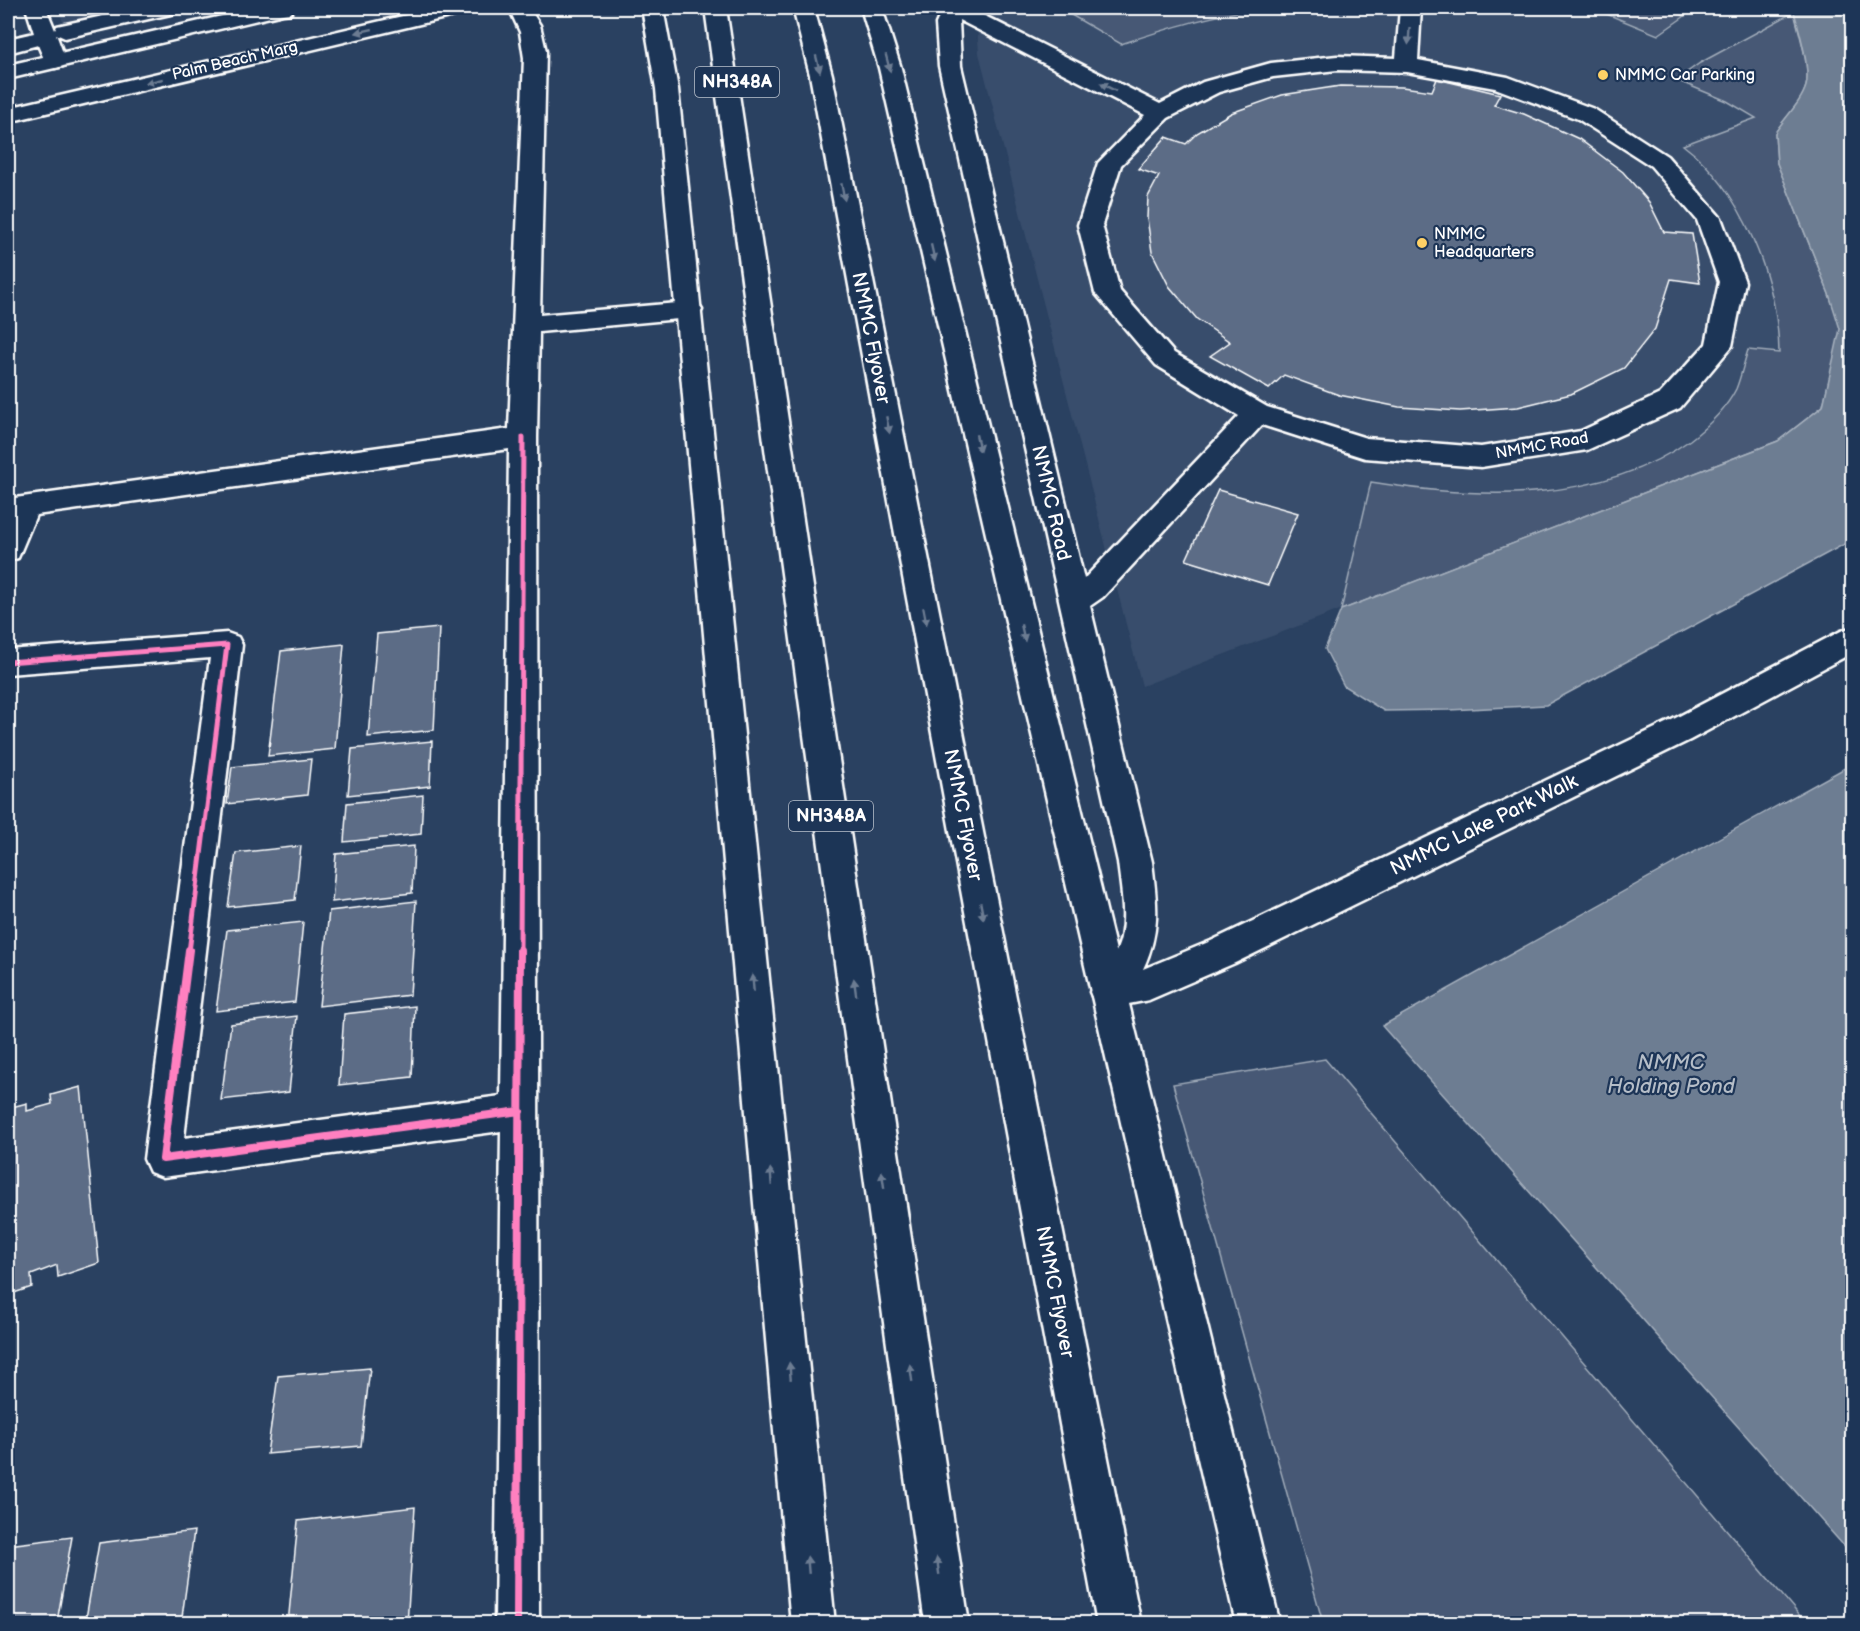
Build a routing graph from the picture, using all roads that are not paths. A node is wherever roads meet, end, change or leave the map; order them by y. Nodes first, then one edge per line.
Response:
1 (36, 8) edge
2 (167, 8) edge
3 (283, 8) edge
4 (462, 8) edge
5 (519, 8) edge
6 (652, 8) edge
7 (718, 8) edge
8 (803, 8) edge
9 (871, 8) edge
10 (953, 8) edge
11 (1411, 8) edge
12 (57, 27) junction
13 (8, 46) edge
14 (64, 59) junction
15 (1407, 65) junction
16 (8, 72) edge
17 (1160, 113) junction
18 (8, 116) edge
19 (689, 310) junction
20 (527, 324) junction
21 (1257, 414) junction
22 (523, 436) junction
23 (16, 508) edge
24 (8, 550) edge
25 (1074, 602) junction
26 (1852, 639) edge
27 (8, 662) edge
28 (1108, 992) junction
29 (520, 1111) junction
30 (517, 1623) edge
31 (813, 1623) edge
32 (947, 1623) edge
33 (1119, 1623) edge
34 (1258, 1623) edge

1 - 12 main road
2 - 12 main road
3 - 14 main road
4 -> 18 main road, Palm Beach Marg
5 - 20 main road
6 - 19 main road
32 -> 7 main road, NH348A
8 -> 33 main road, NMMC Flyover
9 -> 28 main road
17 -> 10 main road, NMMC Road
10 - 25 main road, NMMC Road
11 -> 15 main road
12 - 13 main road
12 - 14 main road
14 - 16 main road
15 - 17 main road, NMMC Road
15 - 21 main road, NMMC Road
17 - 21 main road, NMMC Road
19 - 20 main road
31 -> 19 main road
20 - 22 main road
21 - 25 main road
22 - 23 main road
22 - 29 main road
23 - 24 main road
25 - 28 main road, NMMC Road
26 - 28 main road, NMMC Lake Park Walk
27 - 29 main road
28 - 34 main road
29 - 30 main road

